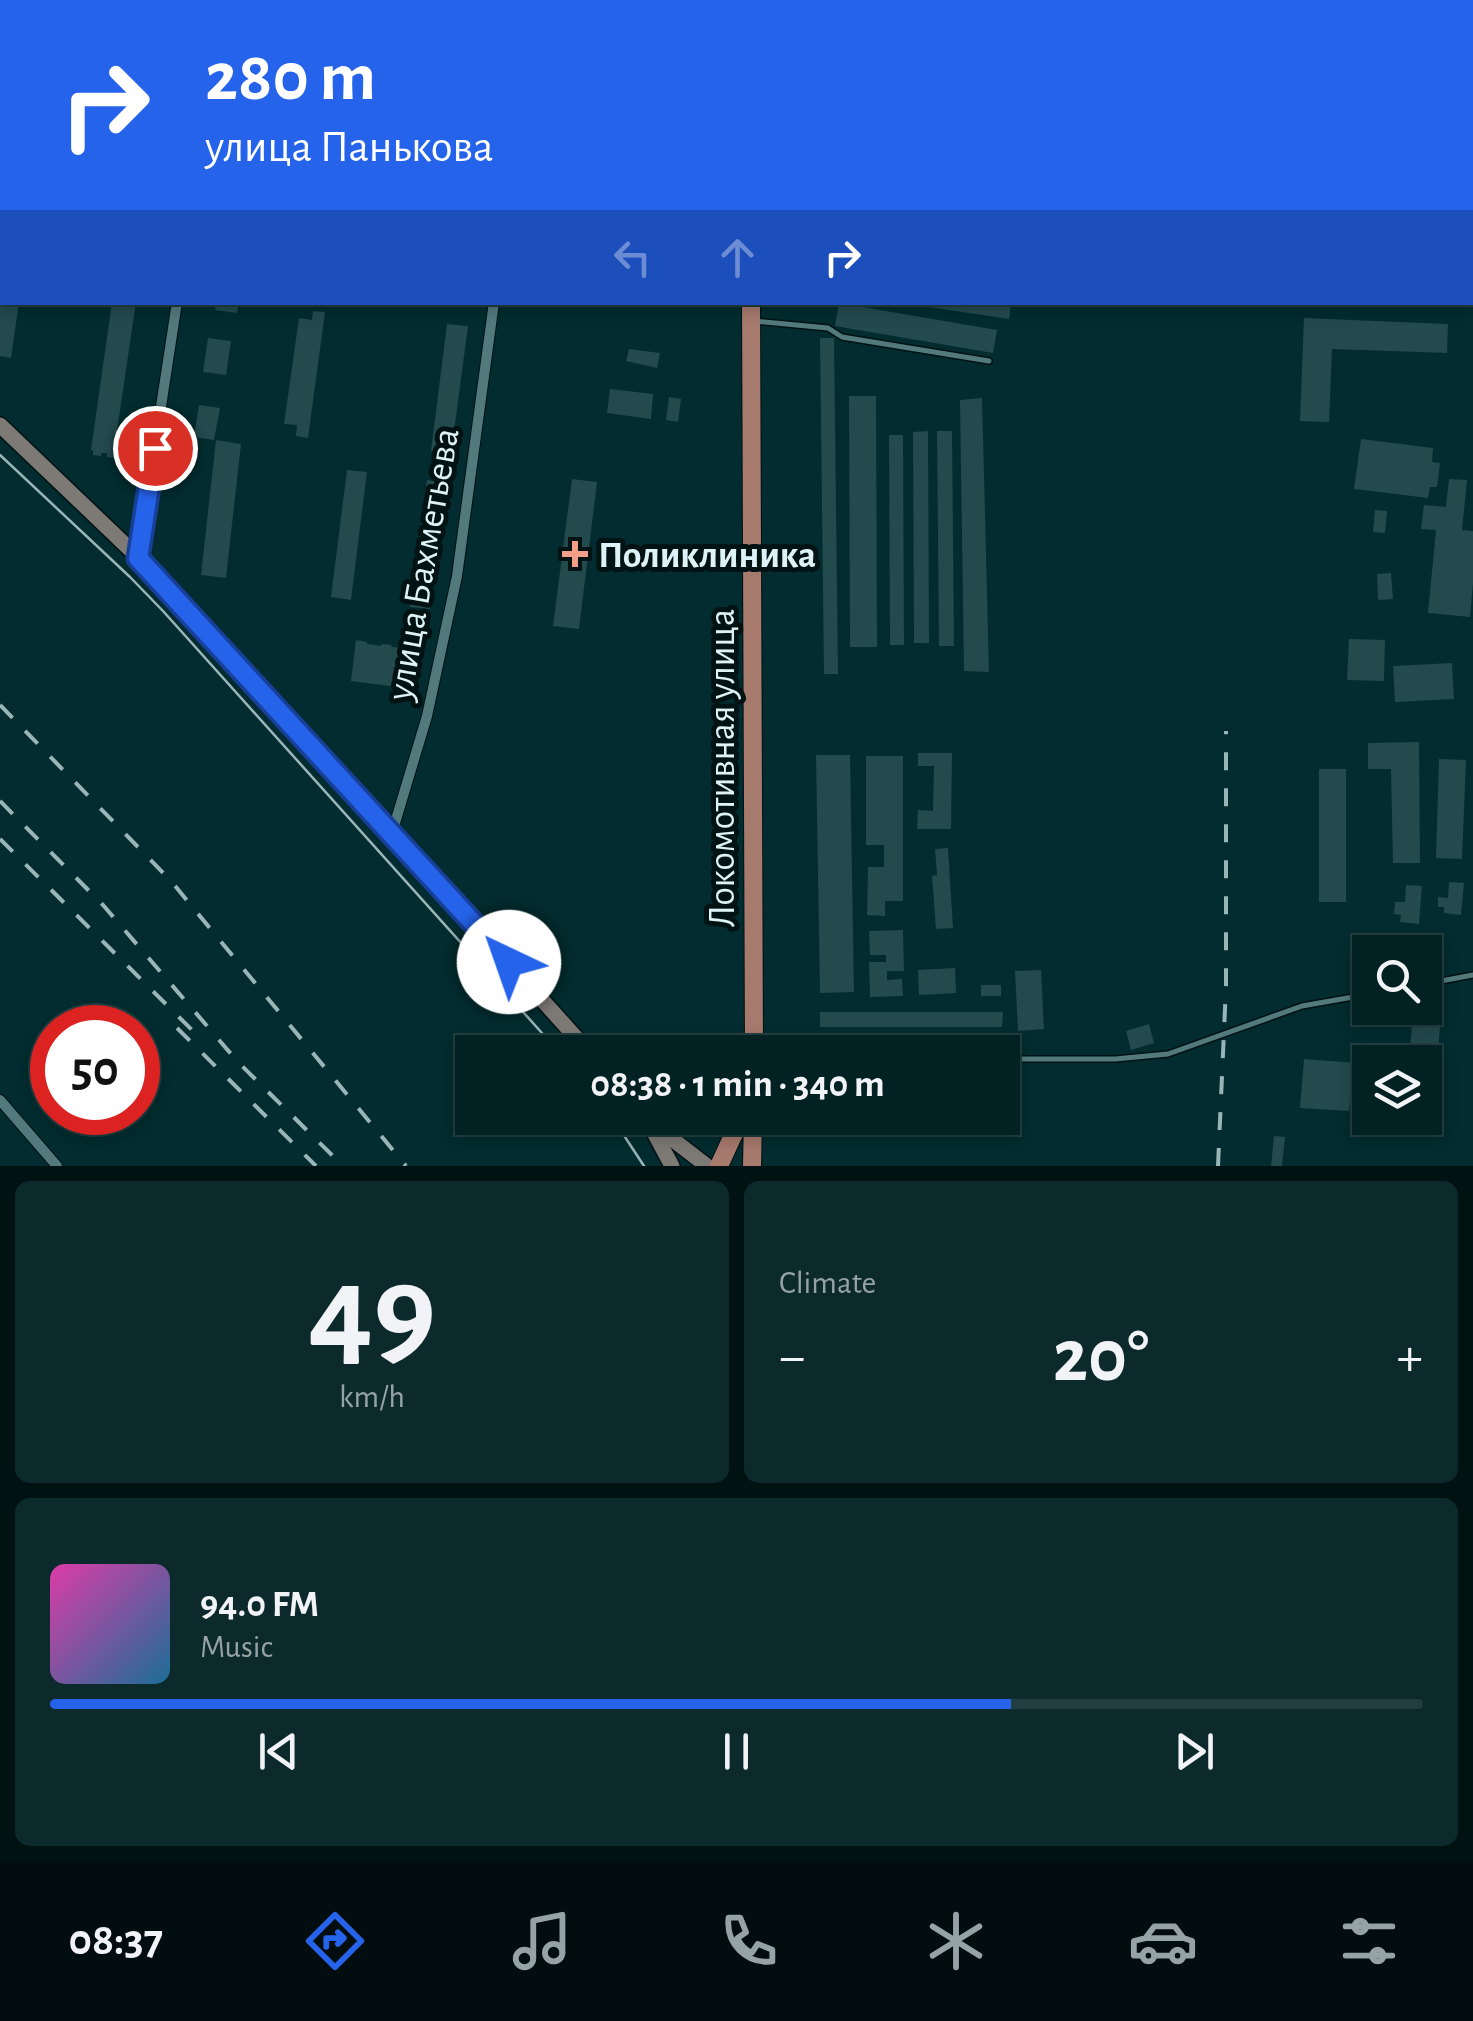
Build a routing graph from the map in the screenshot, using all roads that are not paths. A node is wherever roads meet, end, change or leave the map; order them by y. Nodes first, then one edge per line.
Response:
1 (177, 305) edge
2 (494, 305) edge
3 (751, 312) edge
4 (988, 361) dead end
5 (0, 426) edge
6 (138, 558) junction
7 (392, 833) junction
8 (1473, 975) edge
9 (1442, 981) edge
10 (1352, 997) edge
11 (574, 1035) edge
12 (754, 1035) edge
13 (1020, 1059) edge
14 (0, 1100) edge
15 (655, 1135) edge
16 (667, 1135) edge
17 (733, 1135) edge
18 (753, 1135) edge
19 (58, 1166) edge
20 (672, 1166) edge
21 (707, 1166) edge
22 (719, 1166) edge
23 (752, 1166) edge

1 - 6 street
2 - 7 street, улица Бахметьева
3 - 4 lane
3 - 12 main road, Локомотивная улица
5 - 6 main road
6 - 7 main road
7 - 11 main road
8 - 9 lane
10 - 13 lane
14 - 19 street
15 - 20 main road
16 - 21 main road
17 - 22 main road
18 - 23 main road

